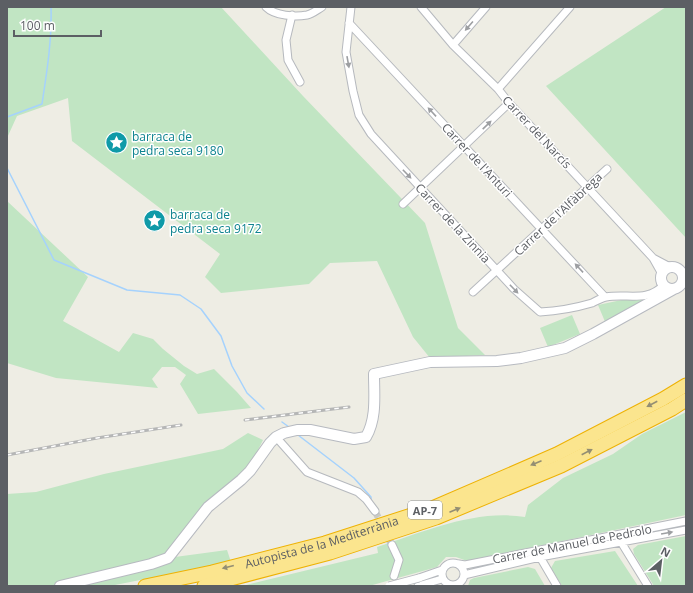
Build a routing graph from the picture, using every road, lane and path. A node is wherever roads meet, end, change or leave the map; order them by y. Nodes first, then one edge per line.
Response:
1 (266, 7) edge
2 (322, 7) edge
3 (351, 7) edge
4 (421, 7) edge
5 (486, 7) edge
6 (570, 7) edge
7 (292, 15) junction
8 (349, 23) junction
9 (358, 33) junction
10 (347, 38) junction
11 (453, 45) junction
12 (300, 82) dead end
13 (498, 89) junction
14 (509, 103) junction
15 (464, 146) junction
16 (607, 169) dead end
17 (420, 187) junction
18 (588, 187) junction
19 (403, 204) dead end
20 (542, 229) junction
21 (653, 258) junction
22 (670, 267) junction
23 (497, 271) junction
24 (683, 271) edge
25 (662, 274) junction
26 (664, 285) junction
27 (680, 287) edge
28 (473, 292) dead end
29 (605, 297) junction
30 (686, 385) edge
31 (686, 400) edge
32 (276, 437) junction
33 (375, 511) tunnel mouth
34 (686, 522) edge
35 (686, 530) edge
36 (621, 542) junction
37 (392, 544) tunnel mouth
38 (540, 558) junction
39 (458, 564) junction
40 (442, 570) junction
41 (464, 575) junction
42 (394, 576) dead end
43 (442, 578) junction
44 (419, 583) edge
45 (459, 585) edge
46 (60, 586) edge
47 (145, 586) edge
48 (204, 586) edge
49 (389, 586) edge
50 (557, 586) edge
51 (648, 586) edge

1 - 7 street
2 - 7 street
3 - 8 street, Carrer de la Zinnia
4 - 11 street, Carrer del Narcís
5 -> 11 street
6 - 13 street
7 - 12 street
8 - 9 street, Carrer de l'Anturi
8 - 10 street, Carrer de la Zinnia
9 - 10 street
15 -> 9 street, Carrer de l'Anturi
10 -> 17 street, Carrer de la Zinnia
11 - 13 street, Carrer del Narcís
13 - 14 street, Carrer del Narcís
15 -> 14 street
14 - 18 street, Carrer del Narcís
15 - 17 street
15 - 20 street, Carrer de l'Anturi
16 - 18 street, Carrer de l'Alfàbrega
17 - 19 street
17 - 23 street, Carrer de la Zinnia
18 - 20 street, Carrer de l'Alfàbrega
18 - 21 street, Carrer del Narcís
20 - 23 street, Carrer de l'Alfàbrega
29 -> 20 street, Carrer de l'Anturi
21 - 22 street, Carrer del Narcís
21 - 25 street, Carrer del Narcís
22 - 24 street
22 - 25 street
23 - 28 street, Carrer de l'Alfàbrega
23 -> 29 street, Carrer de la Zinnia
24 - 27 street
25 - 26 street
26 - 27 street
26 - 29 street, Carrer de la Zinnia
27 - 32 street
30 -> 47 highway, Autopista de la Mediterrània / AP-7
48 -> 31 highway, Autopista de la Mediterrània / AP-7
32 - 33 street
32 - 46 street
34 - 39 street, Carrer de Manuel de Pedrolo
36 -> 35 street, Carrer de Manuel de Pedrolo
36 - 38 street, Carrer de Manuel de Pedrolo
36 - 51 street
37 - 42 street
38 - 41 street, Carrer de Manuel de Pedrolo
38 - 50 street
39 - 40 street
39 - 41 street
40 - 43 street
40 - 44 street
41 - 45 street
43 - 44 street
43 - 45 street
44 - 49 street, bridge

